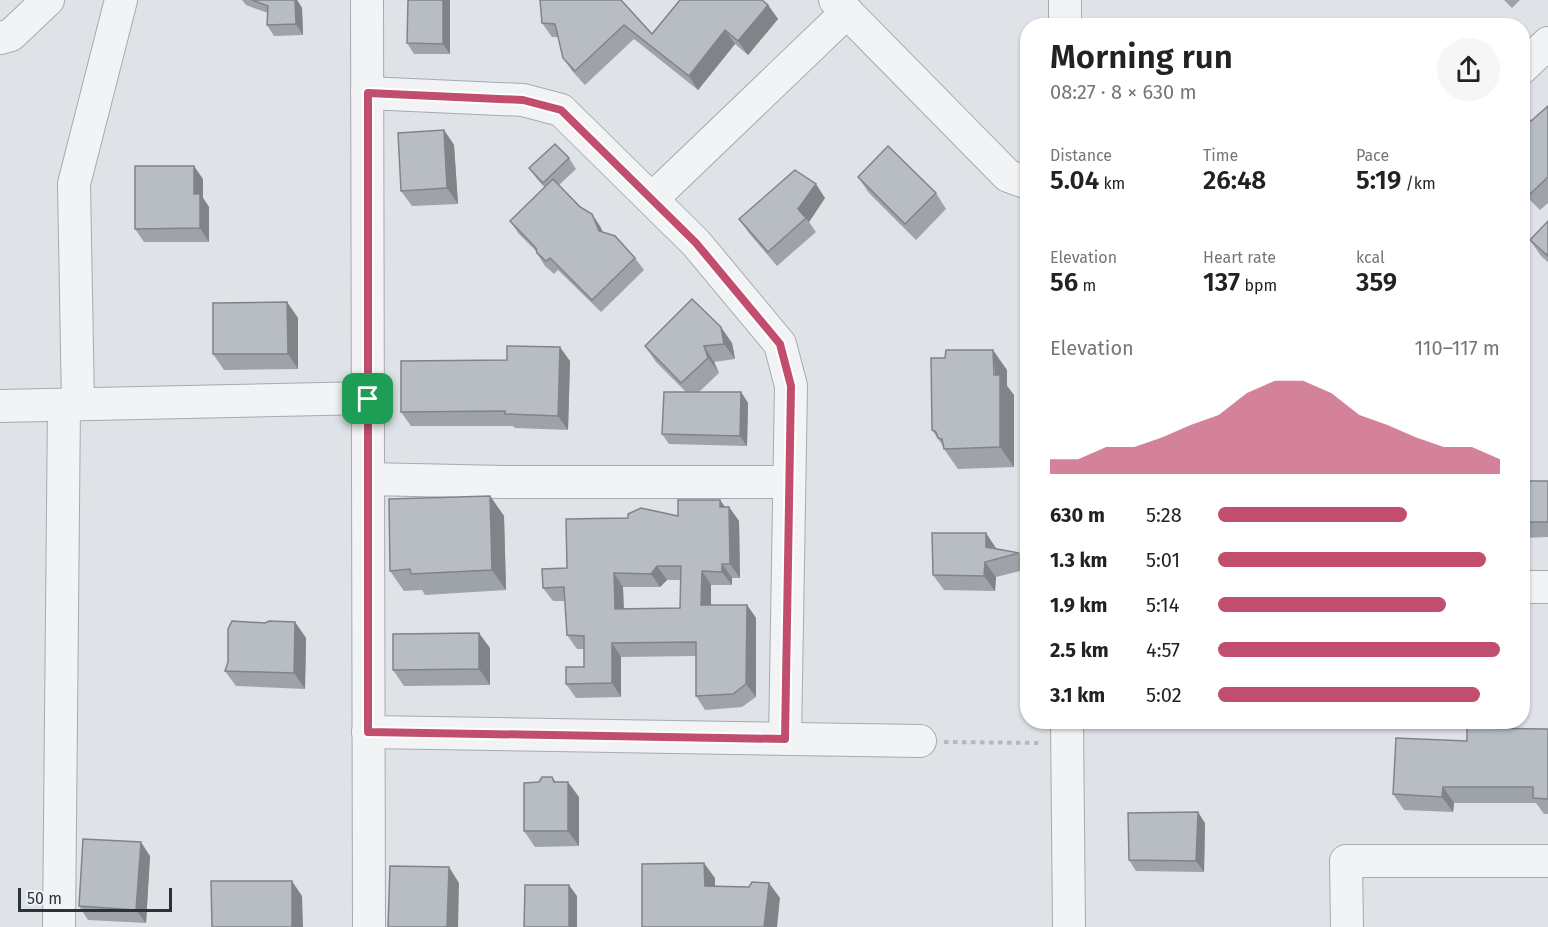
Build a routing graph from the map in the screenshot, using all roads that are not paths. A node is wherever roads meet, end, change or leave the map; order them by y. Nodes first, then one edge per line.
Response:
1 (48, 0) edge
2 (121, 0) edge
3 (367, 0) edge
4 (1065, 0) edge
5 (841, 6) edge
6 (1065, 18) edge
7 (0, 38) edge
8 (1548, 43) edge
9 (1530, 60) edge
10 (368, 93) junction
11 (1020, 180) edge
12 (652, 199) junction
13 (368, 399) junction
14 (71, 405) junction
15 (0, 406) edge
16 (368, 479) junction
17 (789, 482) junction
18 (1530, 587) edge
19 (1548, 587) edge
20 (368, 732) junction
21 (1067, 733) edge
22 (785, 739) junction
23 (920, 741) road end
24 (1548, 861) edge
25 (59, 927) edge
26 (369, 927) edge
27 (1069, 927) edge
28 (1347, 927) edge

1 - 7 street
2 - 14 street
3 - 10 street
4 - 6 street
5 - 11 street
5 - 12 street
8 - 9 street
10 - 12 street
10 - 13 street
12 - 17 street
13 - 14 street
13 - 16 street
14 - 15 street
14 - 25 street
16 - 17 street
16 - 20 street
17 - 22 street
18 - 19 street
20 - 22 street
20 - 26 street
21 - 27 street
22 - 23 street
24 - 28 street

